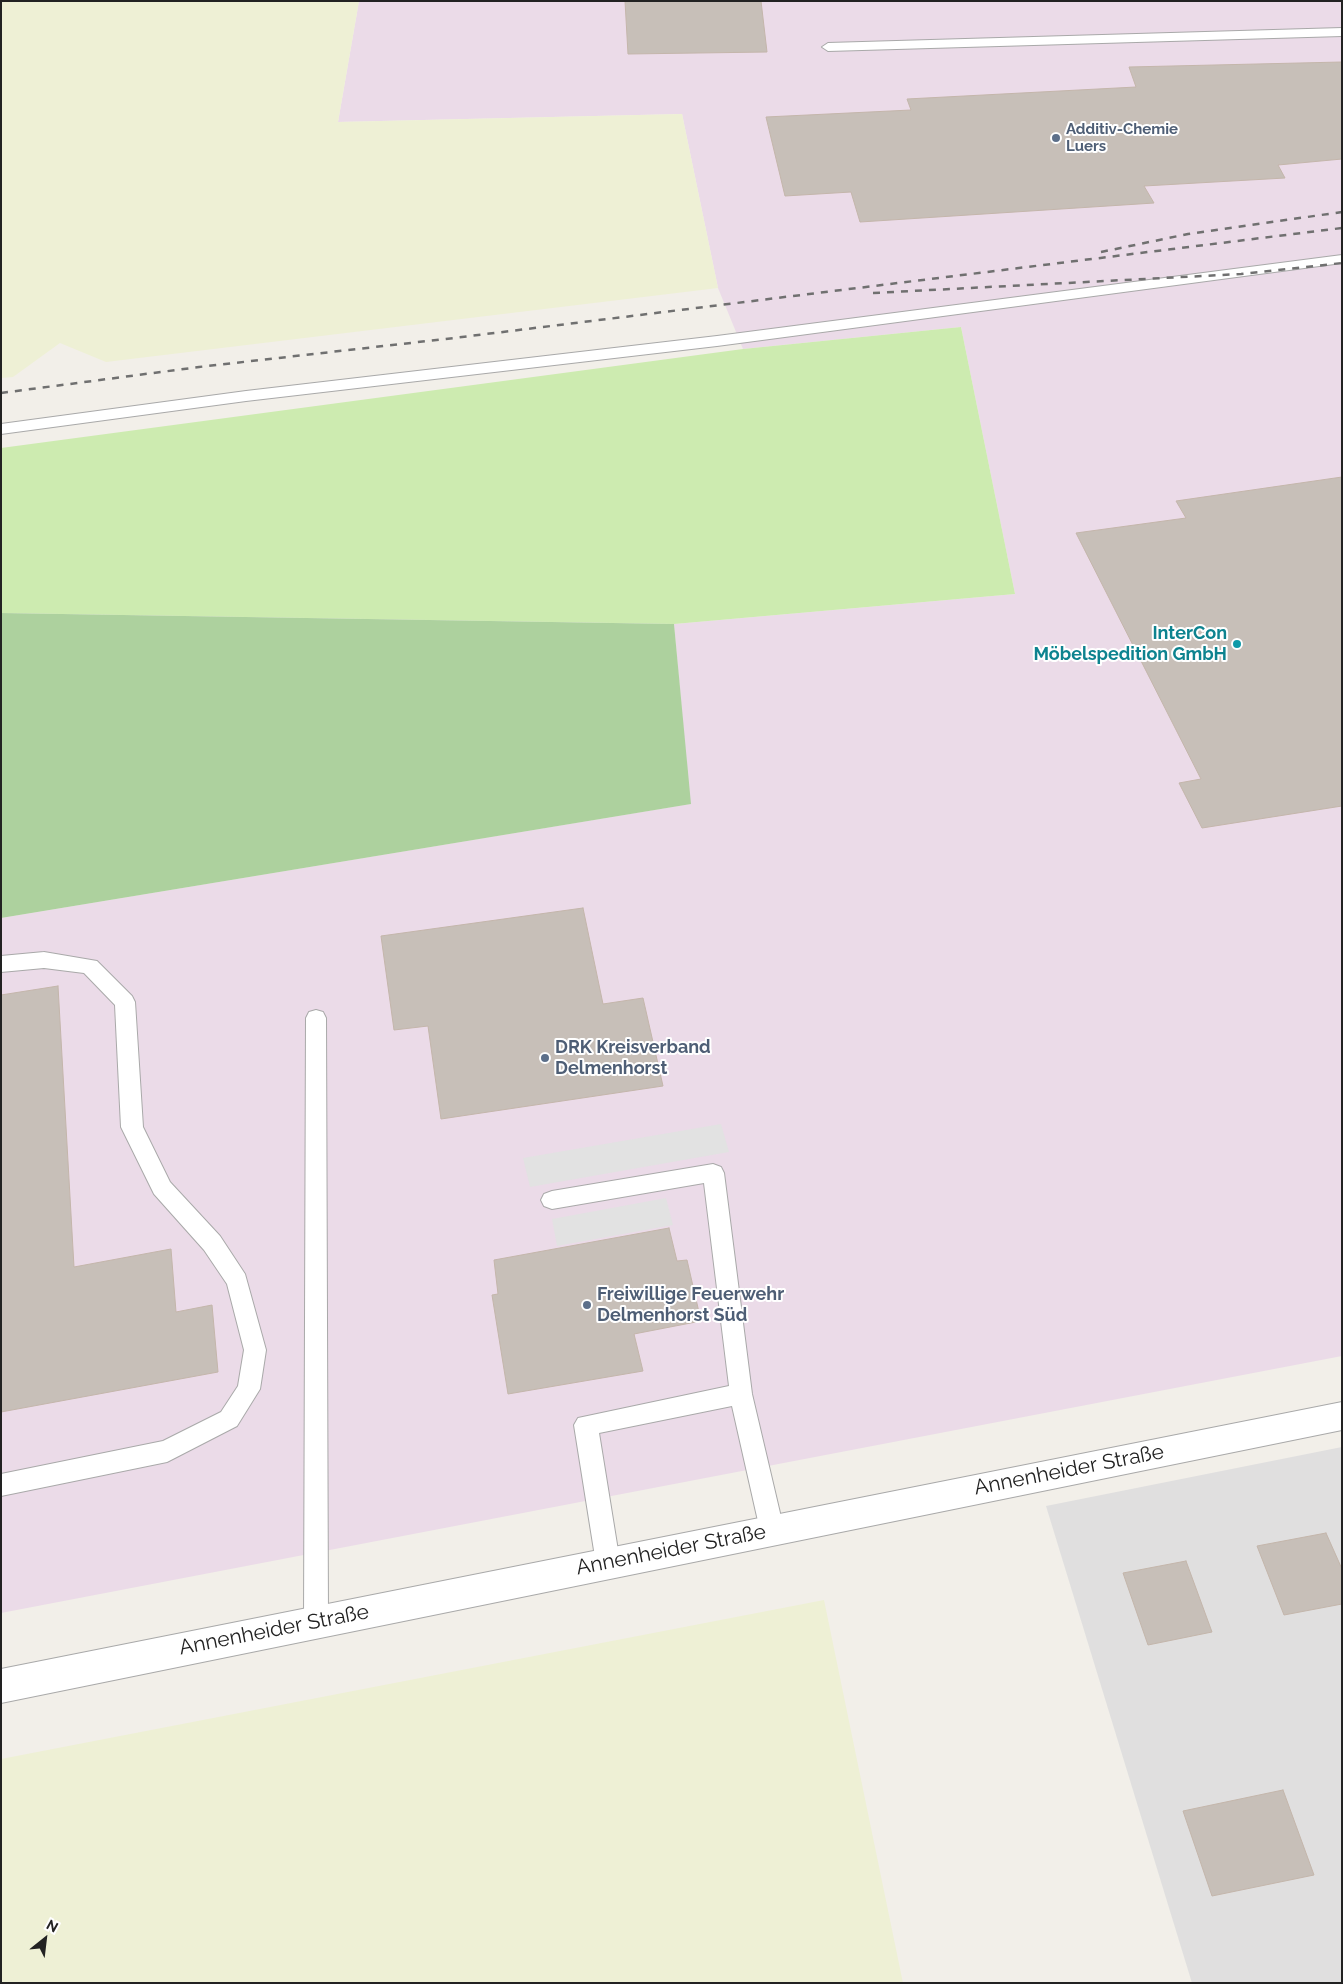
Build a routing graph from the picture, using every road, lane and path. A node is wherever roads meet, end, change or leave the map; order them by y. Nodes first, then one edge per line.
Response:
1 (1342, 32) edge
2 (828, 47) dead end
3 (1342, 260) edge
4 (1, 429) edge
5 (1, 964) edge
6 (316, 1018) dead end
7 (552, 1200) dead end
8 (741, 1394) junction
9 (1342, 1416) edge
10 (1, 1485) edge
11 (772, 1530) junction
12 (608, 1563) junction
13 (316, 1622) junction
14 (1, 1686) edge

1 - 2 lane
3 - 4 lane
5 - 10 lane
6 - 13 lane
7 - 8 lane
8 - 11 lane
8 - 12 lane
9 - 11 street, Annenheider Straße
11 - 12 street, Annenheider Straße
12 - 13 street, Annenheider Straße
13 - 14 street, Annenheider Straße

